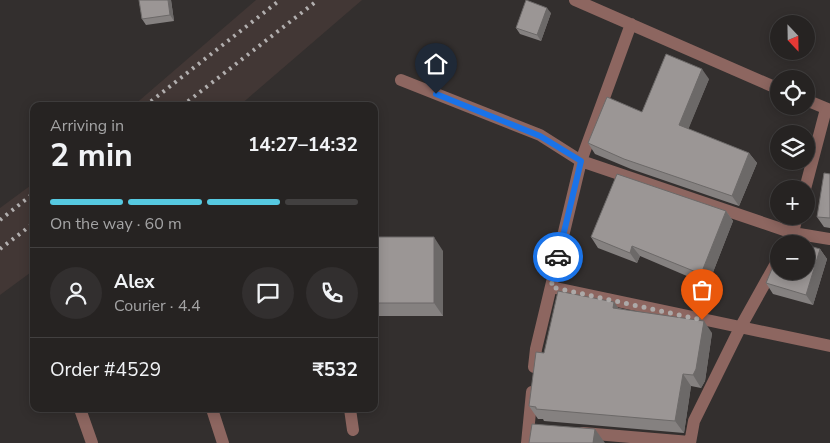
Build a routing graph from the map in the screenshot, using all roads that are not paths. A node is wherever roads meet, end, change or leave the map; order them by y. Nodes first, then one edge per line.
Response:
1 (575, 0) edge
2 (631, 24) junction
3 (401, 80) dead end
4 (770, 84) edge
5 (815, 104) edge
6 (828, 109) edge
7 (581, 161) junction
8 (808, 180) edge
9 (782, 235) edge
10 (815, 239) edge
11 (830, 239) edge
12 (770, 274) edge
13 (551, 287) junction
14 (740, 328) junction
15 (830, 346) edge
16 (81, 412) edge
17 (213, 412) edge
18 (350, 412) edge
19 (353, 430) dead end
20 (566, 431) edge
21 (690, 442) edge
22 (92, 443) edge
23 (223, 443) edge
24 (527, 443) edge

1 - 2 street
2 - 4 street
2 - 7 street
3 - 7 street
5 - 6 street
6 - 8 street
7 - 9 street
7 - 13 street
10 - 11 street
12 - 14 street
13 - 14 street
13 - 24 street
14 - 15 street
14 - 21 street
16 - 22 street
17 - 23 street
18 - 19 street
20 - 21 street

